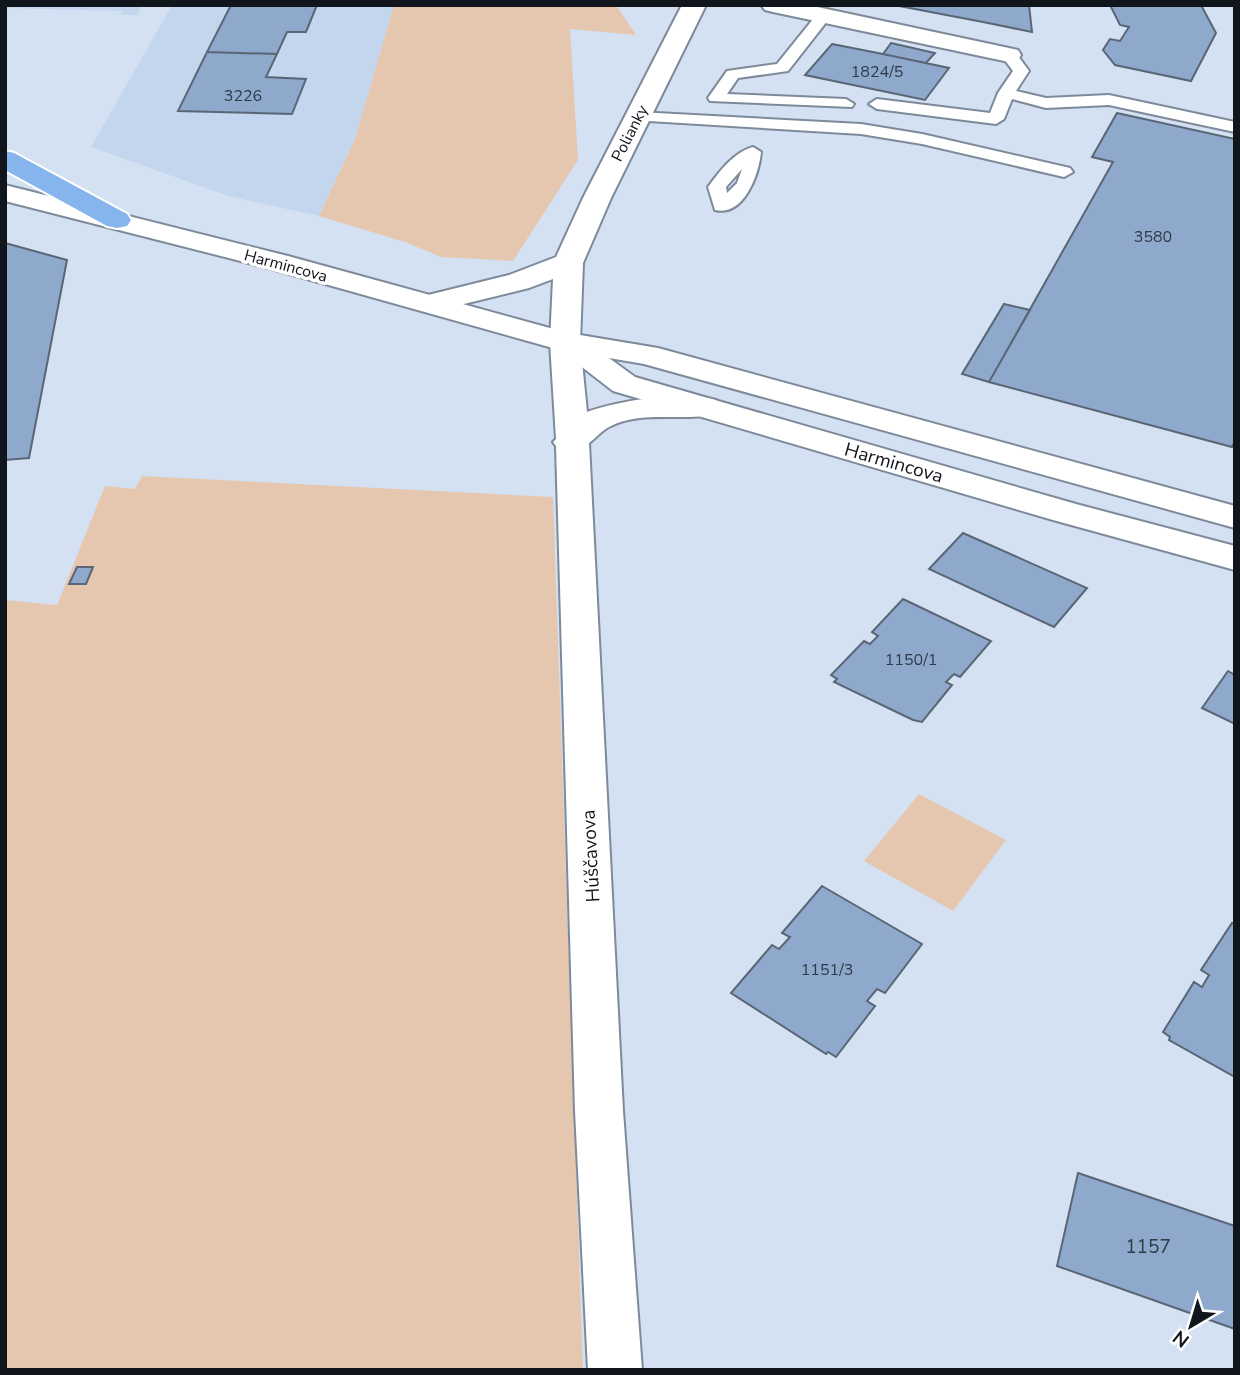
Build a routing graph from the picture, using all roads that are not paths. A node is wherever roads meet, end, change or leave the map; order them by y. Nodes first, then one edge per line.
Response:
1 (694, 5) edge
2 (773, 5) edge
3 (823, 16) junction
4 (1009, 55) joint
5 (1006, 93) junction
6 (846, 104) dead end
7 (877, 104) dead end
8 (638, 117) junction
9 (1235, 127) edge
10 (753, 152) dead end
11 (5, 159) edge
12 (1064, 172) dead end
13 (5, 193) edge
14 (721, 206) dead end
15 (117, 220) junction
16 (569, 264) junction
17 (431, 303) junction
18 (565, 342) junction
19 (705, 407) junction
20 (570, 442) junction
21 (1235, 517) edge
22 (1235, 558) edge
23 (615, 1370) edge

1 - 8 street, Polianky
2 - 3 street
3 - 4 street
3 - 6 lane
4 - 5 lane
5 - 7 lane
5 - 9 lane
8 - 12 lane
8 - 16 street, Polianky
10 - 14 lane
11 - 15 highway
13 - 15 street, Harmincova
15 - 17 street, Harmincova
16 - 17 street
16 - 18 street, Polianky
17 - 18 street, Harmincova
18 - 19 street, Harmincova
18 - 20 street, Húščavova
18 - 21 street, Harmincova
19 - 20 street
19 - 22 street, Harmincova
20 - 23 street, Húščavova

